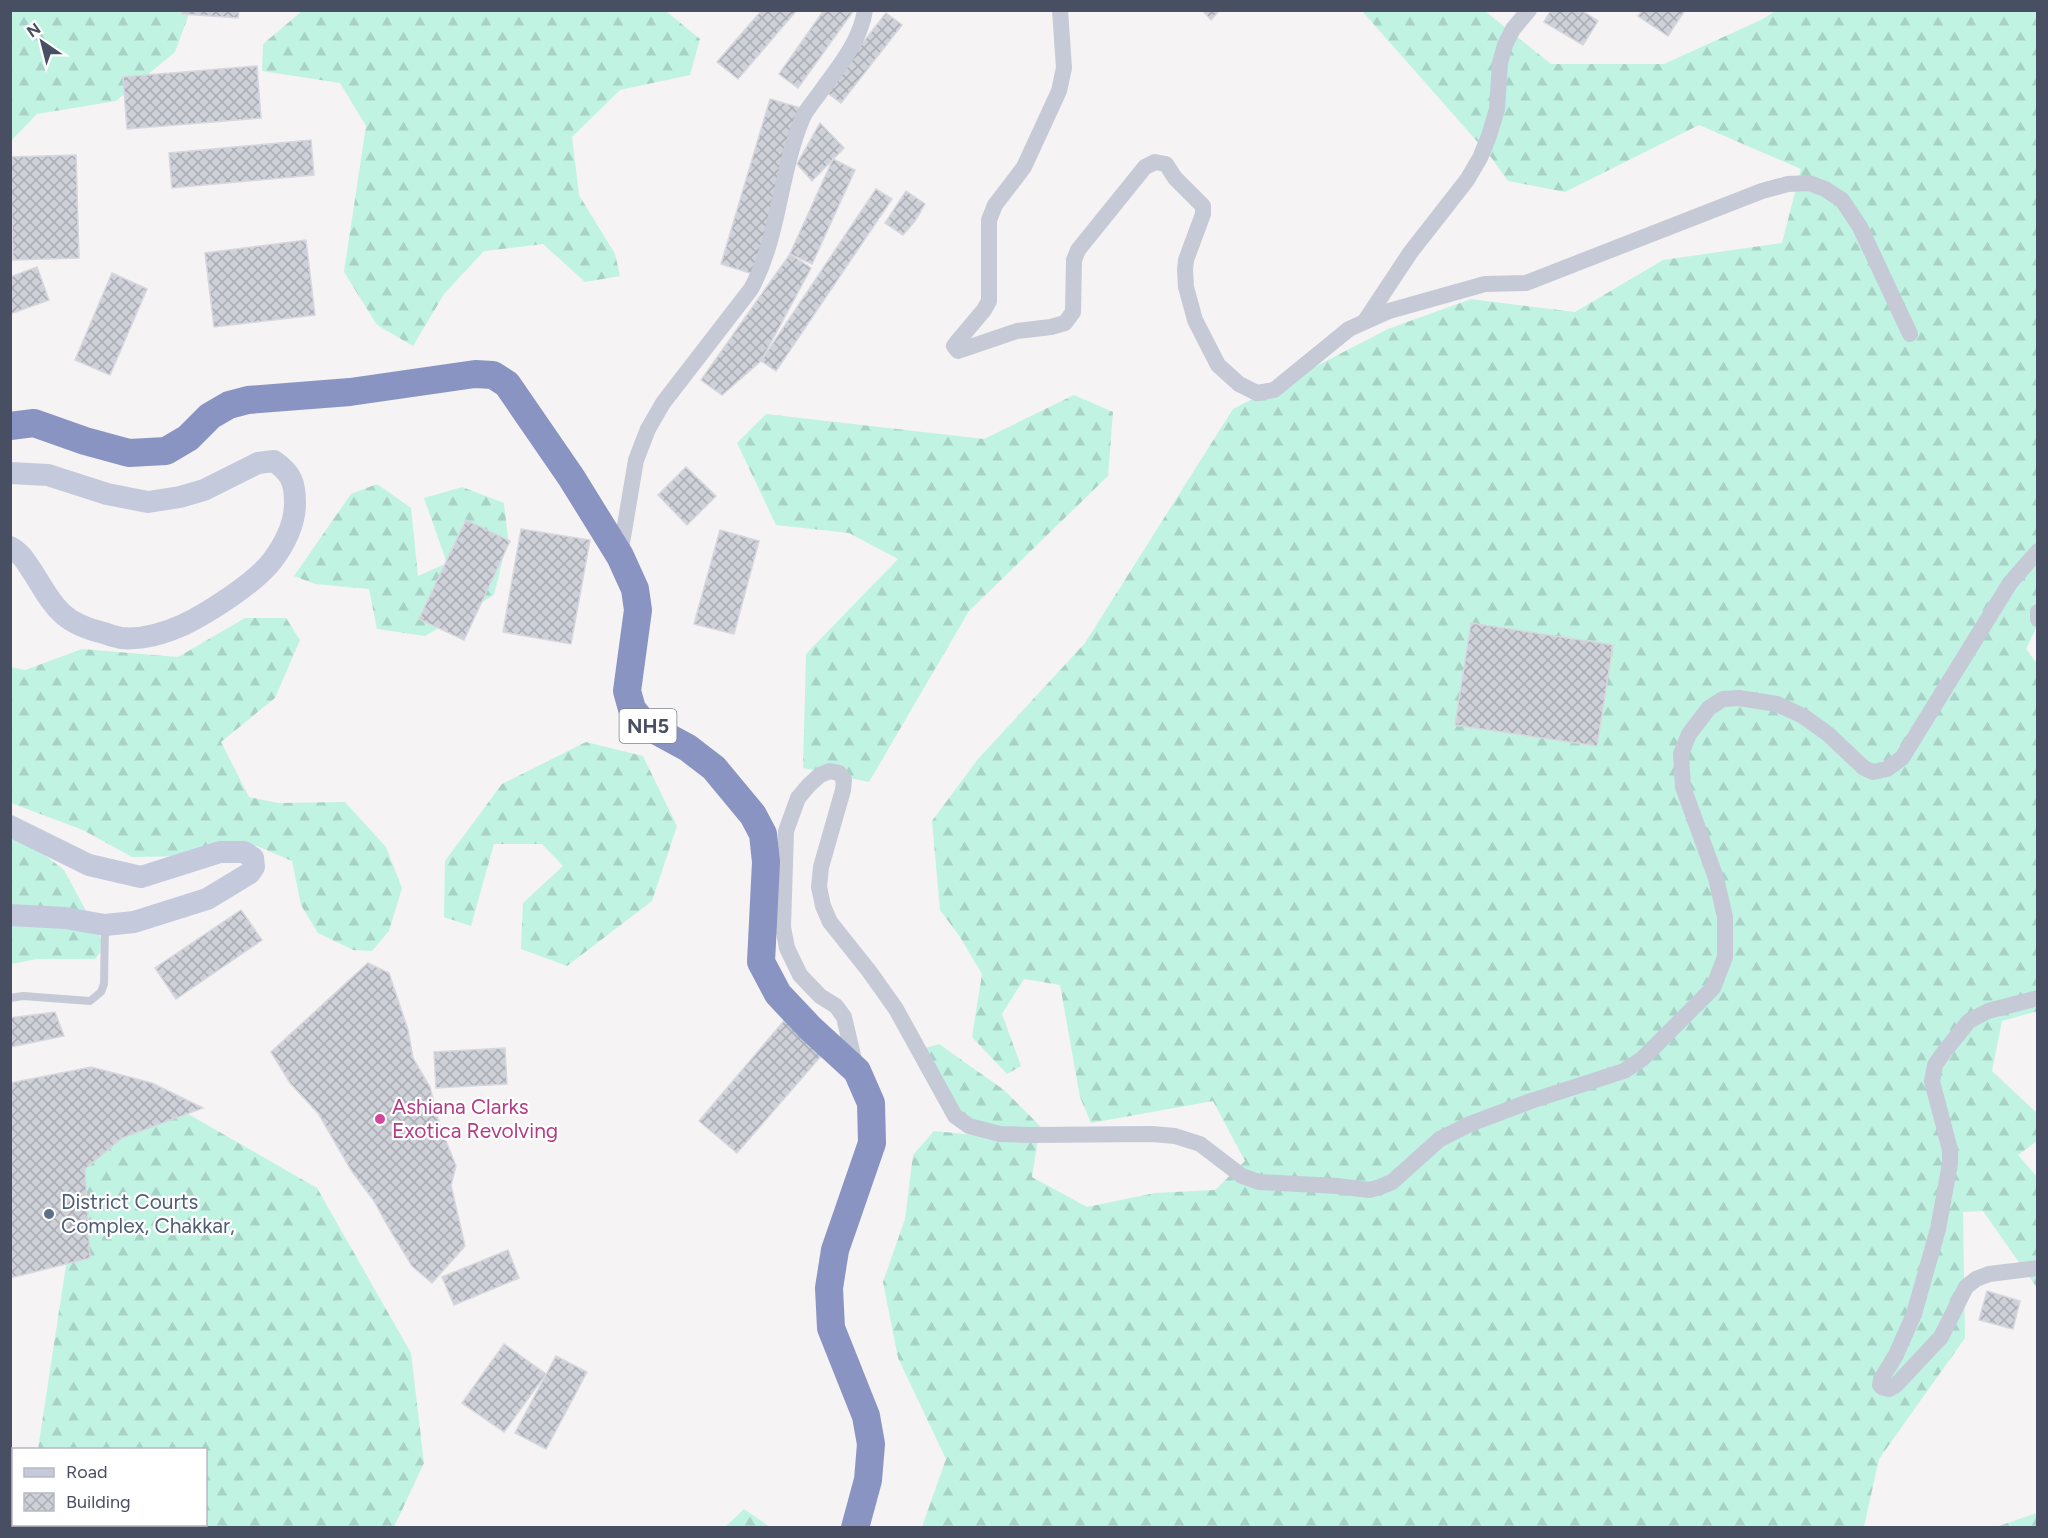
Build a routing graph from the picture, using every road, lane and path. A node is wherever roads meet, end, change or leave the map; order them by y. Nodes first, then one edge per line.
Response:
1 (865, 10) edge
2 (1060, 10) edge
3 (1529, 10) edge
4 (1365, 321) junction
5 (1910, 334) dead end
6 (10, 426) edge
7 (10, 473) edge
8 (10, 547) edge
9 (2037, 551) edge
10 (620, 556) junction
11 (2037, 612) edge
12 (2037, 619) edge
13 (10, 826) edge
14 (10, 915) edge
15 (105, 925) junction
16 (10, 998) edge
17 (2037, 998) edge
18 (857, 1071) junction
19 (2037, 1268) edge
20 (855, 1527) edge

1 - 10 street
2 - 4 street
3 - 4 street
4 - 5 street
6 - 10 highway, NH5
7 - 8 street
9 - 18 street
10 - 18 highway, NH5
11 - 12 street
13 - 15 street
14 - 15 street
15 - 16 lane
17 - 19 street
18 - 20 highway, NH5

